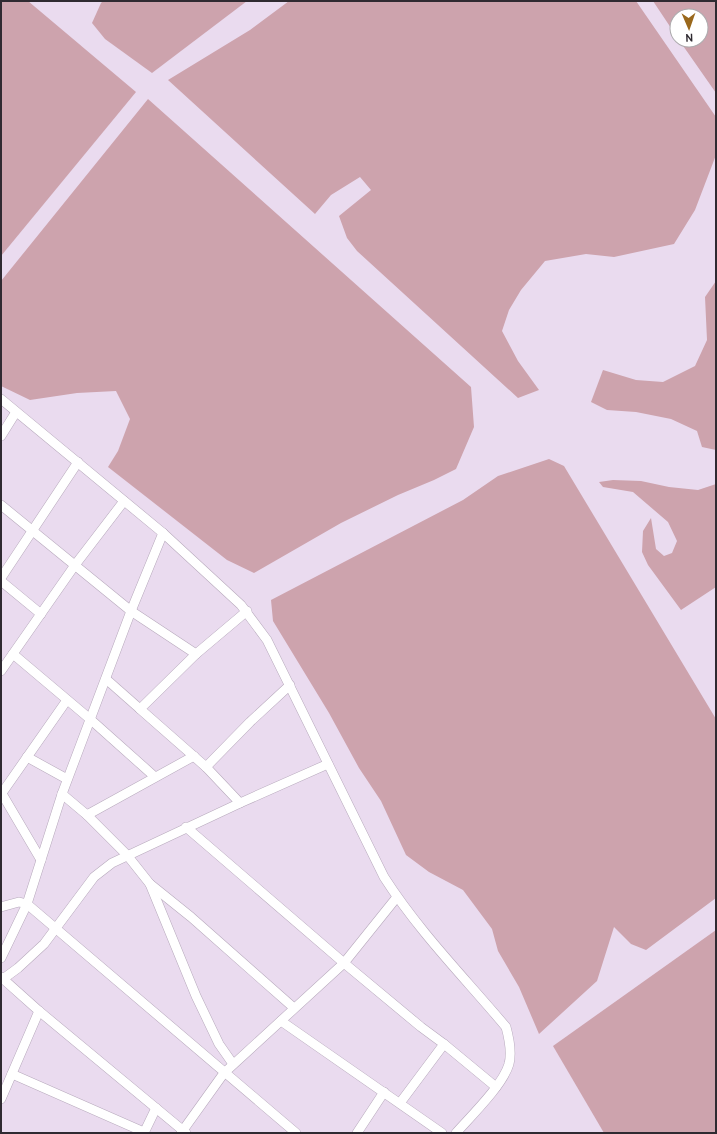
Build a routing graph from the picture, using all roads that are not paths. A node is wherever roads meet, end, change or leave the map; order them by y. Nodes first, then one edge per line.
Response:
1 (1, 399) edge
2 (16, 412) junction
3 (1, 436) edge
4 (78, 462) junction
5 (124, 501) junction
6 (1, 505) edge
7 (32, 530) junction
8 (163, 533) junction
9 (75, 565) junction
10 (1, 578) edge
11 (1, 581) edge
12 (131, 611) junction
13 (246, 611) junction
14 (41, 614) junction
15 (13, 654) junction
16 (196, 654) junction
17 (1, 671) edge
18 (106, 679) junction
19 (290, 685) junction
20 (67, 700) junction
21 (140, 709) junction
22 (90, 719) junction
23 (194, 756) junction
24 (27, 757) junction
25 (328, 764) junction
26 (206, 767) junction
27 (155, 777) junction
28 (68, 779) junction
29 (2, 793) edge
30 (62, 794) junction
31 (240, 803) junction
32 (87, 815) junction
33 (186, 827) junction
34 (127, 855) junction
35 (41, 860) junction
36 (150, 884) junction
37 (397, 897) junction
38 (26, 904) junction
39 (1, 907) edge
40 (56, 928) junction
41 (1, 958) edge
42 (344, 963) junction
43 (2, 978) edge
44 (294, 1008) junction
45 (39, 1011) junction
46 (281, 1021) junction
47 (444, 1044) junction
48 (233, 1064) junction
49 (224, 1073) junction
50 (12, 1074) junction
51 (496, 1087) junction
52 (384, 1092) junction
53 (1, 1099) edge
54 (400, 1103) junction
55 (156, 1108) junction
56 (144, 1132) edge
57 (183, 1132) edge
58 (296, 1133) edge
59 (357, 1133) edge
60 (442, 1133) edge
61 (456, 1133) edge

1 - 2 street
2 - 3 street
2 - 4 street
4 - 5 street
4 - 7 street
5 - 8 street
5 - 9 street
6 - 7 street
7 - 9 street
7 - 10 street
8 - 12 street
8 - 13 street
9 - 12 street
9 - 14 street
11 - 14 street
12 - 16 street
12 - 18 street
13 - 16 street
13 - 19 street
14 - 15 street
15 - 17 street
15 - 20 street
16 - 21 street
18 - 21 street
18 - 22 street
19 - 25 street
19 - 26 street
20 - 22 street
20 - 24 street
21 - 23 street
22 - 27 street
22 - 28 street
23 - 26 street
23 - 27 street
24 - 28 street
24 - 29 street
25 - 31 street
25 - 37 street
26 - 31 street
27 - 32 street
28 - 30 street
29 - 35 street
30 - 32 street
30 - 35 street
31 - 33 street
32 - 34 street
33 - 34 street
33 - 42 street
34 - 36 street
34 - 40 street
35 - 38 street
36 - 44 street
36 - 48 street
37 - 42 street
37 - 51 street
38 - 39 street
38 - 40 street
38 - 41 street
40 - 43 street
40 - 49 street
42 - 44 street
42 - 47 street
43 - 45 street
44 - 46 street
45 - 50 street
45 - 55 street
46 - 48 street
46 - 52 street
47 - 51 street
47 - 54 street
48 - 49 street
49 - 57 street
49 - 58 street
50 - 53 street
50 - 56 street
51 - 61 street
52 - 54 street
52 - 59 street
54 - 60 street
55 - 56 street
55 - 57 street

